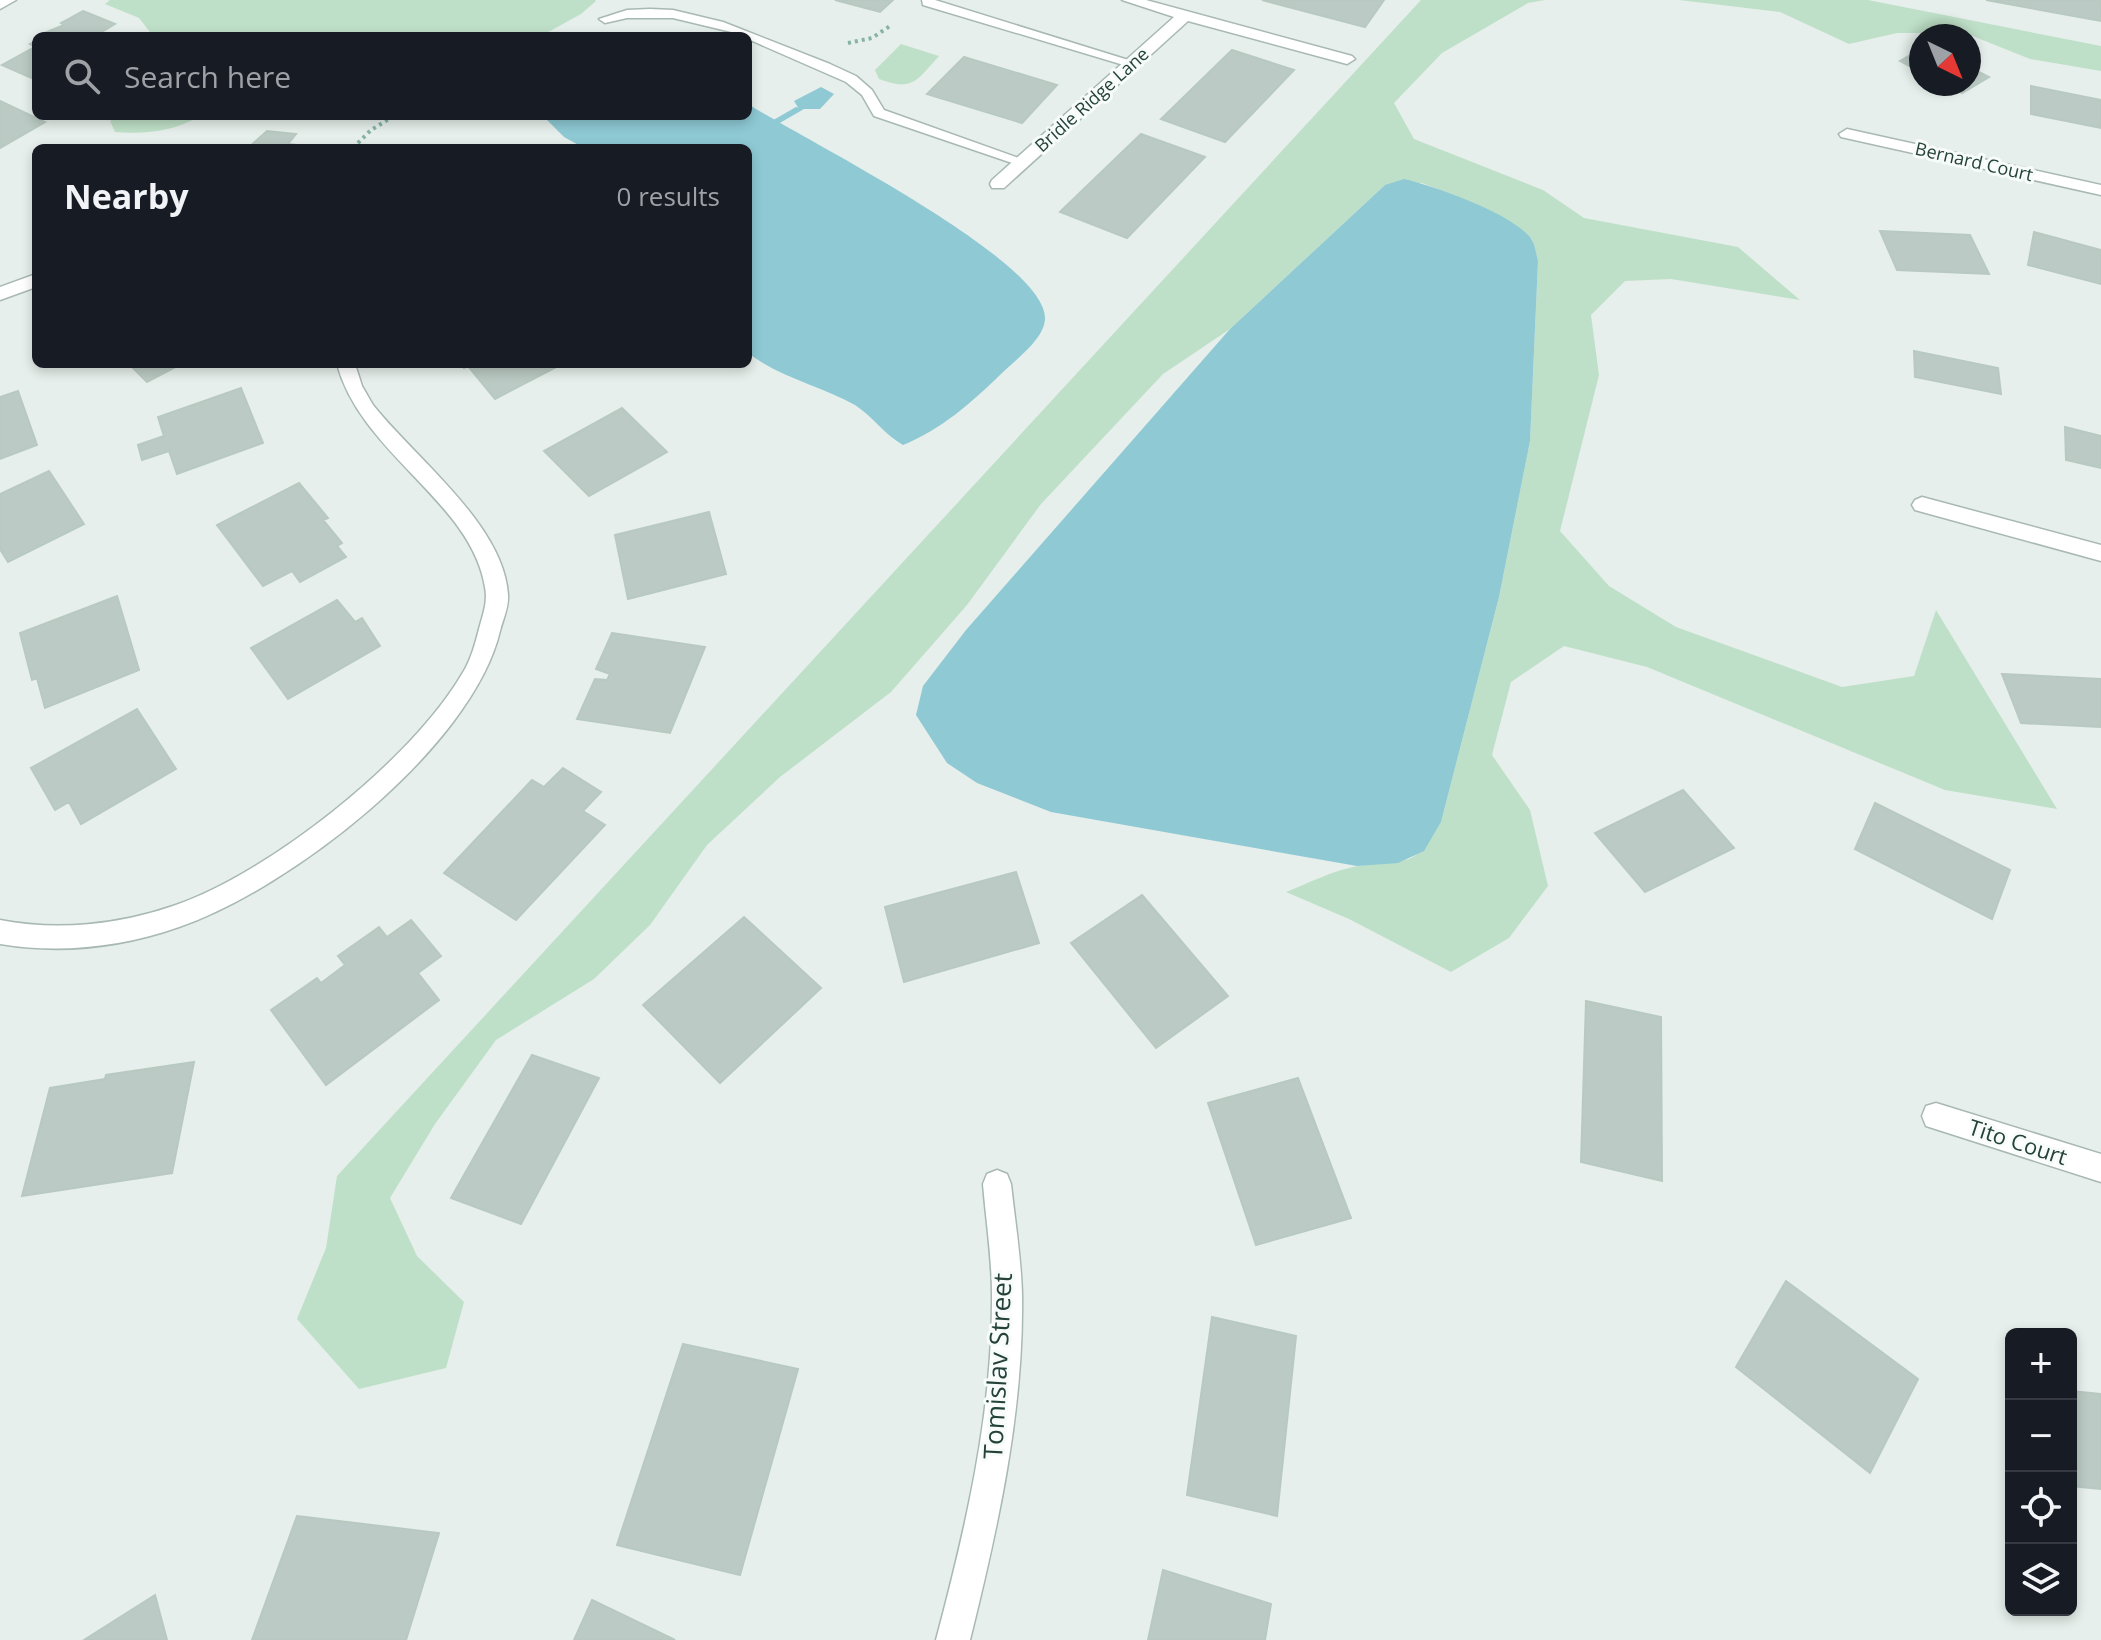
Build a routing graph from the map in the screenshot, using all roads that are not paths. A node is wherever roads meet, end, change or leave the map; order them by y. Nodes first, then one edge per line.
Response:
1 (9, 0) edge
2 (929, 0) edge
3 (1129, 0) edge
4 (0, 5) edge
5 (1185, 15) junction
6 (605, 19) dead end
7 (744, 32) edge
8 (752, 35) edge
9 (1347, 59) dead end
10 (1132, 63) junction
11 (1847, 134) dead end
12 (1023, 162) junction
13 (998, 184) dead end
14 (2101, 190) edge
15 (32, 281) edge
16 (3, 289) edge
17 (347, 368) edge
18 (1922, 505) dead end
19 (2101, 553) edge
20 (0, 932) edge
21 (1936, 1116) dead end
22 (2101, 1168) edge
23 (997, 1184) dead end
24 (953, 1640) edge

1 - 4 street
2 - 10 lane
3 - 5 street
5 - 9 street
5 - 10 street, Bridle Ridge Lane
6 - 7 lane
8 - 12 lane
10 - 12 street, Bridle Ridge Lane
11 - 14 street, Bernard Court
12 - 13 street, Bridle Ridge Lane
15 - 16 street
17 - 20 street
18 - 19 street
21 - 22 street, Tito Court
23 - 24 street, Tomislav Street

